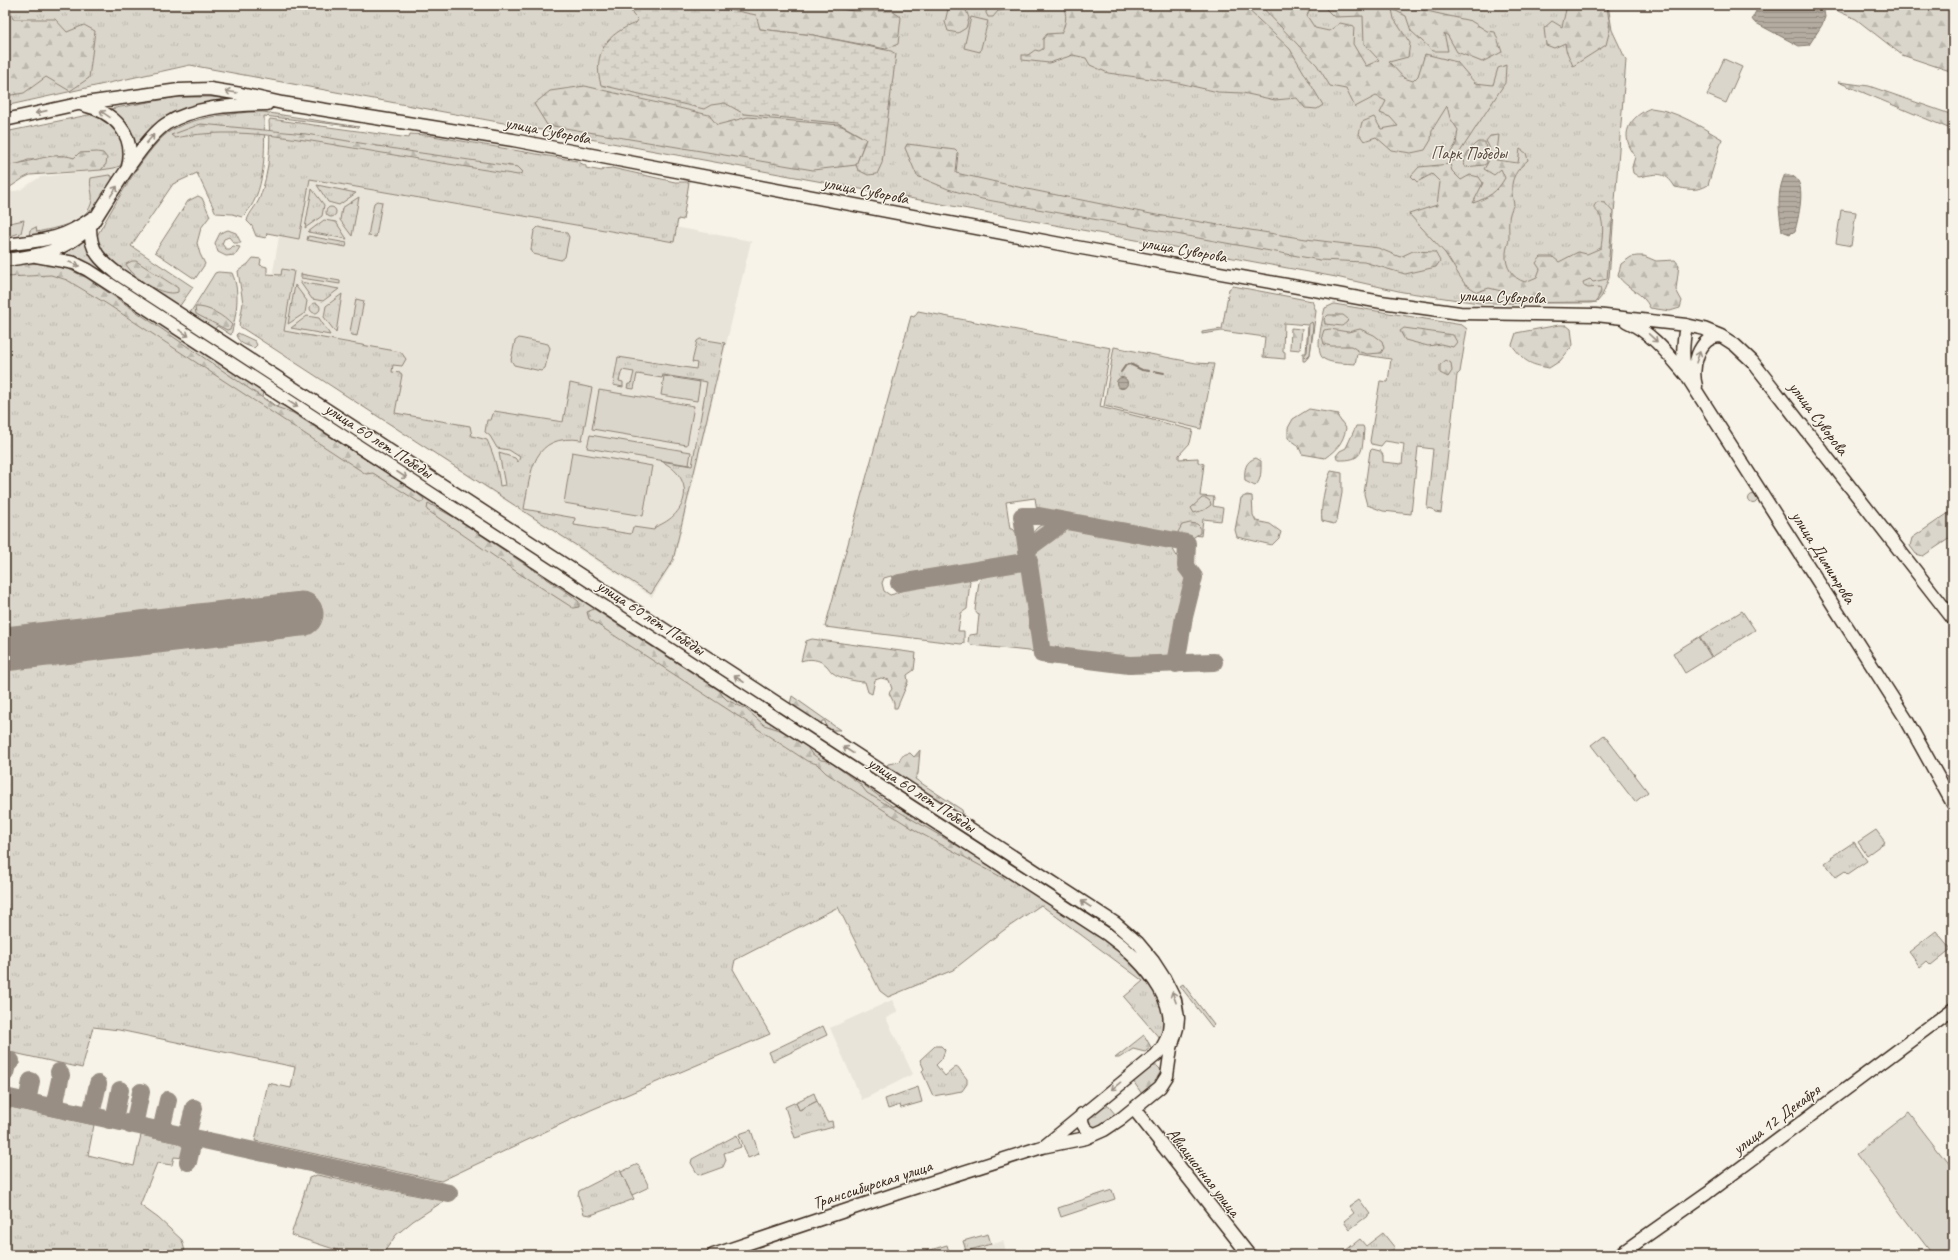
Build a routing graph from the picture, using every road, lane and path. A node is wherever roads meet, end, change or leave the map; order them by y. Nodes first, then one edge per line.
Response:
1 (282, 103) junction
2 (78, 104) junction
3 (5, 120) edge
4 (128, 171) junction
5 (100, 212) junction
6 (90, 227) junction
7 (5, 245) edge
8 (36, 256) junction
9 (5, 260) edge
10 (166, 306) junction
11 (159, 316) junction
12 (1620, 317) junction
13 (1686, 325) junction
14 (1721, 336) junction
15 (257, 365) junction
16 (250, 376) junction
17 (1688, 378) junction
18 (1697, 391) junction
19 (355, 429) junction
20 (348, 440) junction
21 (624, 604) junction
22 (617, 615) junction
23 (1953, 620) edge
24 (831, 739) junction
25 (823, 750) junction
26 (1953, 804) edge
27 (1030, 868) junction
28 (1023, 880) junction
29 (1953, 1009) edge
30 (1147, 1062) junction
31 (1167, 1076) junction
32 (1134, 1109) junction
33 (1082, 1114) junction
34 (1095, 1134) junction
35 (1042, 1147) junction
36 (713, 1255) edge
37 (1249, 1255) edge
38 (1619, 1255) edge

1 -> 2 main road
4 -> 1 main road
1 - 12 main road, улица Суворова
2 -> 3 main road
4 -> 2 main road
5 -> 4 main road
5 - 6 main road
5 - 7 main road
6 - 8 main road
6 - 10 main road, улица 60 лет Победы
8 - 9 main road
8 -> 11 main road, улица 60 лет Победы
10 - 11 main road
10 - 15 main road, улица 60 лет Победы
11 -> 16 main road, улица 60 лет Победы
12 - 13 main road, улица Суворова
12 -> 17 main road
13 - 14 main road, улица Суворова
13 - 17 main road, улица Димитрова
18 -> 14 main road
14 - 23 main road, улица Суворова
15 - 16 main road
15 - 19 main road, улица 60 лет Победы
16 -> 20 main road, улица 60 лет Победы
17 - 18 main road, улица Димитрова
18 - 26 main road, улица Димитрова
19 - 20 main road
19 - 21 main road, улица 60 лет Победы
20 -> 22 main road, улица 60 лет Победы
21 - 22 main road
24 -> 21 main road, улица 60 лет Победы
22 - 25 main road, улица 60 лет Победы
24 - 25 main road
27 -> 24 main road, улица 60 лет Победы
25 - 28 main road, улица 60 лет Победы
27 - 28 main road
31 -> 27 main road, улица 60 лет Победы
28 - 30 main road, улица 60 лет Победы
29 - 38 main road, улица 12 Декабря
30 - 31 main road
30 -> 33 main road, улица 60 лет Победы
31 - 32 main road
32 - 34 main road
32 - 37 main road, Авиационная улица
33 - 34 main road
33 - 35 main road, улица 60 лет Победы
34 - 35 main road
35 - 36 main road, Транссибирская улица

